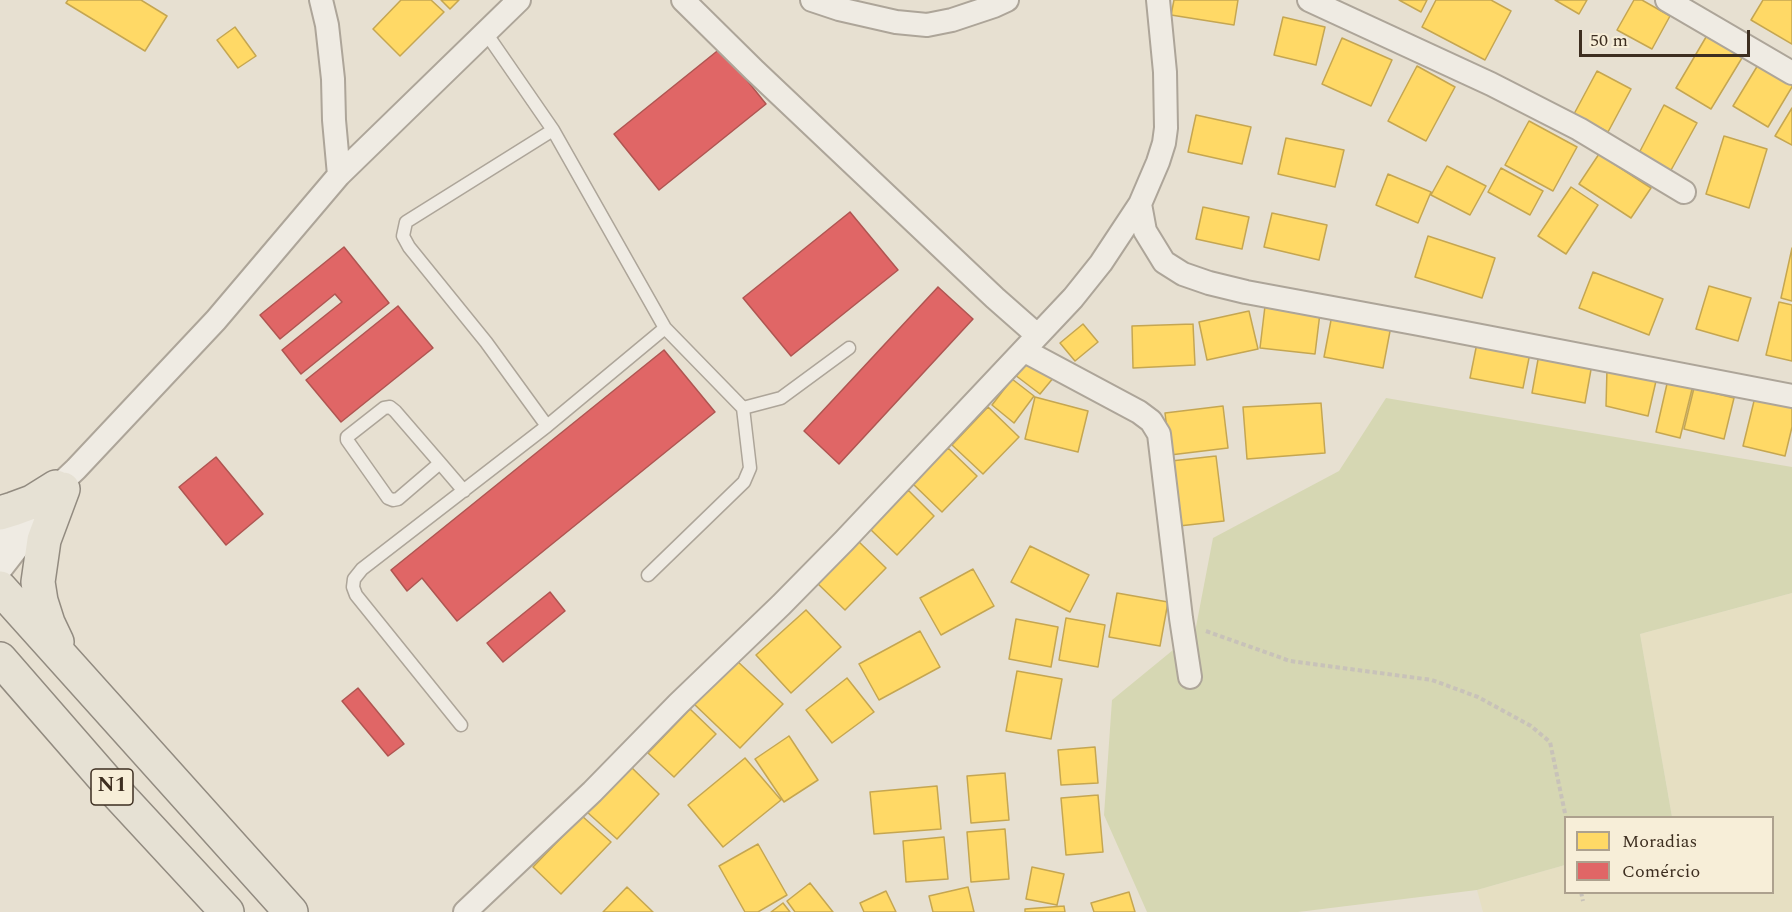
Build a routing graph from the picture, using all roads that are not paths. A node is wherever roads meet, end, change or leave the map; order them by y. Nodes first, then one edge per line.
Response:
1 (321, 0) edge
2 (519, 0) edge
3 (683, 0) edge
4 (812, 0) edge
5 (1006, 0) edge
6 (1158, 0) edge
7 (1309, 0) edge
8 (1667, 0) edge
9 (486, 33) junction
10 (1792, 73) edge
11 (553, 130) junction
12 (339, 176) junction
13 (1684, 192) dead end
14 (1140, 204) junction
15 (665, 328) junction
16 (1031, 343) junction
17 (849, 348) dead end
18 (1792, 396) edge
19 (743, 408) junction
20 (547, 426) junction
21 (440, 463) junction
22 (65, 482) junction
23 (464, 491) junction
24 (0, 513) edge
25 (0, 541) edge
26 (0, 570) edge
27 (648, 575) dead end
28 (0, 588) edge
29 (0, 659) edge
30 (66, 662) junction
31 (0, 677) edge
32 (1190, 677) dead end
33 (31, 694) junction
34 (461, 725) dead end
35 (227, 912) edge
36 (291, 912) edge
37 (465, 912) edge

1 - 12 street
2 - 9 street
3 - 16 street
4 - 5 street
6 - 14 street
7 - 13 street
8 - 10 street
9 - 11 lane
9 - 12 street
11 - 15 lane
11 - 20 lane
12 - 22 street
14 - 16 street
14 - 18 street
15 - 19 lane
15 - 20 lane
16 - 32 street
16 - 37 street
17 - 19 lane
19 - 27 lane
20 - 23 lane
21 - 21 lane
21 - 23 lane
22 - 24 main road
22 - 25 street
22 - 26 street
22 - 30 main road
23 - 34 lane
28 - 30 main road, N1
29 - 33 main road, N1
30 - 36 main road, N1
31 - 33 main road
33 - 35 main road, N1

